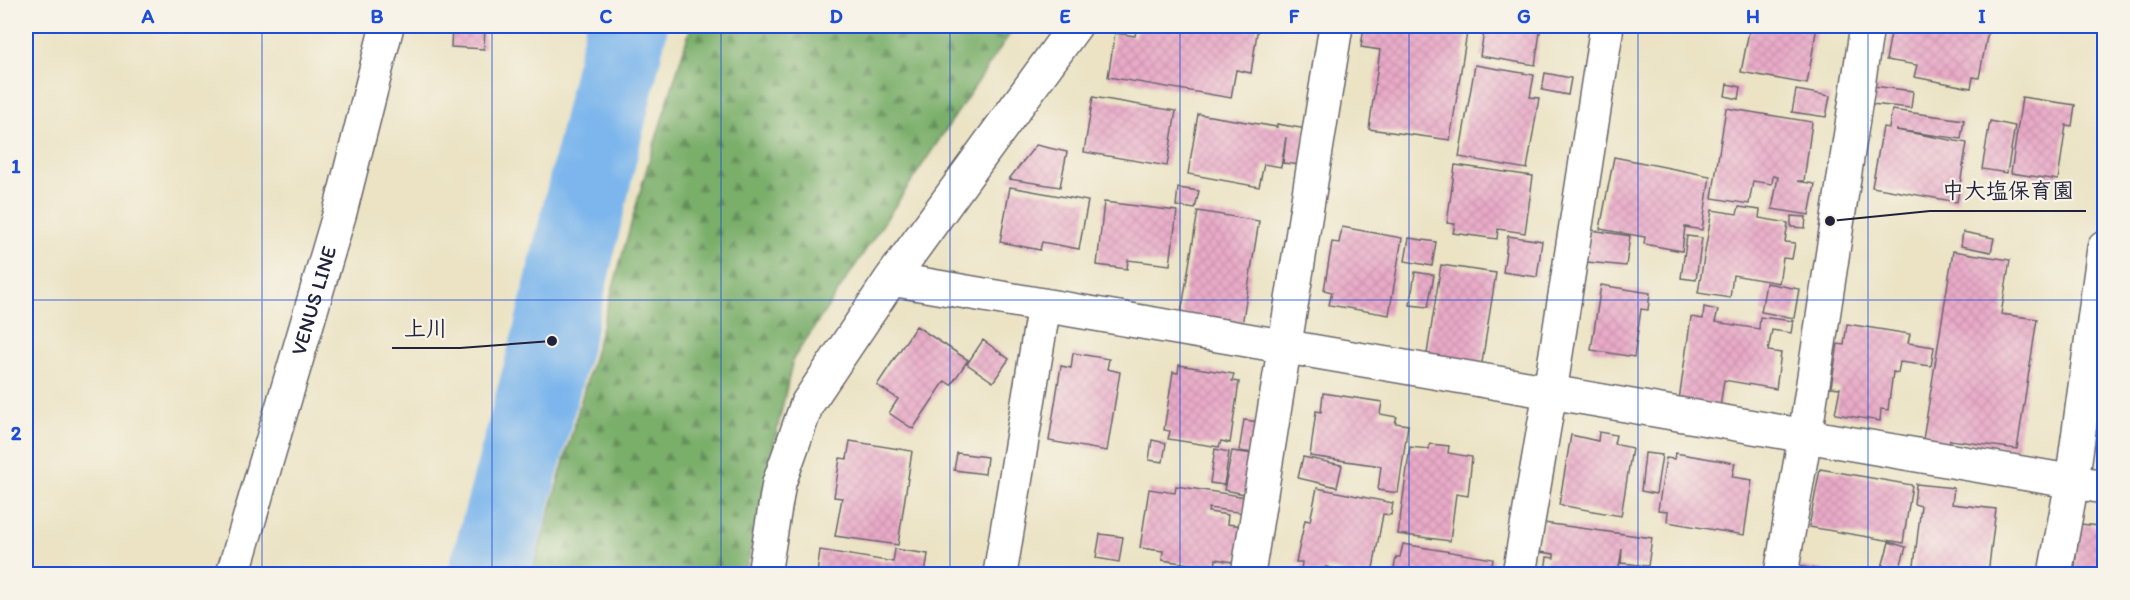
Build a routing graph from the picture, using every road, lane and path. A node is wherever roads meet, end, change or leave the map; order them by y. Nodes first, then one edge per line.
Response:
1 (387, 26) edge
2 (1075, 26) edge
3 (1336, 26) edge
4 (1607, 26) edge
5 (1867, 26) edge
6 (2104, 248) edge
7 (891, 279) junction
8 (1044, 305) junction
9 (1284, 347) junction
10 (1550, 392) junction
11 (1805, 436) junction
12 (2072, 482) junction
13 (2104, 487) edge
14 (233, 574) edge
15 (764, 574) edge
16 (1000, 574) edge
17 (1248, 574) edge
18 (1519, 574) edge
19 (1781, 574) edge
20 (2055, 574) edge

1 - 14 street, VENUS LINE
2 - 7 street
3 - 9 street
4 - 10 street
5 - 11 street
6 - 12 street
7 - 8 street
7 - 15 street
8 - 9 street
8 - 16 street
9 - 10 street
9 - 17 street
10 - 11 street
10 - 18 street
11 - 12 street
11 - 19 street
12 - 13 street
12 - 20 street

